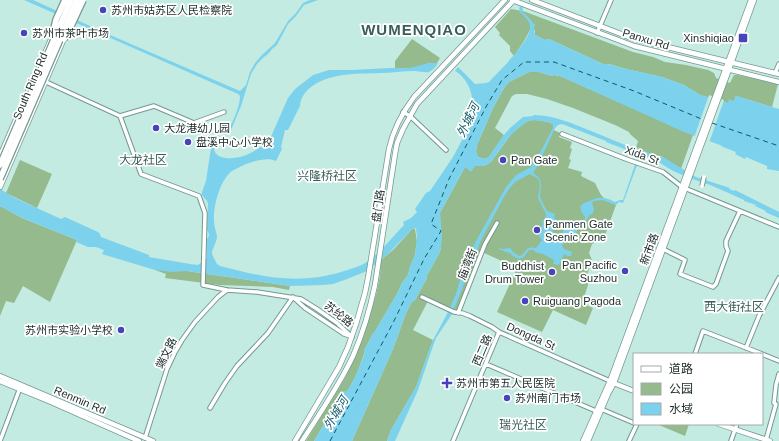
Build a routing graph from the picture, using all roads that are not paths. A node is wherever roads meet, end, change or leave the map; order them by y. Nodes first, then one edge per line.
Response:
1 (66, 0) edge
2 (71, 0) edge
3 (77, 0) edge
4 (82, 0) edge
5 (505, 0) edge
6 (513, 0) edge
7 (532, 0) edge
8 (611, 0) edge
9 (753, 0) edge
10 (600, 26) junction
11 (597, 33) junction
12 (651, 44) junction
13 (649, 50) junction
14 (50, 57) junction
15 (730, 62) junction
16 (779, 64) edge
17 (726, 72) junction
18 (778, 75) edge
19 (34, 77) junction
20 (45, 82) junction
21 (779, 82) edge
22 (224, 112) dead end
23 (404, 112) junction
24 (120, 116) junction
25 (410, 116) junction
26 (562, 134) dead end
27 (446, 150) dead end
28 (0, 156) edge
29 (0, 165) edge
30 (704, 178) dead end
31 (0, 179) edge
32 (0, 187) edge
33 (684, 188) junction
34 (699, 194) junction
35 (740, 211) junction
36 (497, 223) dead end
37 (779, 227) edge
38 (663, 249) junction
39 (779, 278) edge
40 (227, 290) junction
41 (293, 297) junction
42 (422, 297) dead end
43 (456, 312) junction
44 (499, 332) junction
45 (352, 337) junction
46 (360, 339) junction
47 (746, 348) junction
48 (695, 353) edge
49 (759, 353) edge
50 (763, 354) edge
51 (779, 361) edge
52 (486, 364) junction
53 (779, 374) edge
54 (0, 376) edge
55 (0, 381) edge
56 (612, 382) junction
57 (20, 387) junction
58 (633, 391) edge
59 (210, 408) dead end
60 (599, 410) junction
61 (633, 423) edge
62 (637, 425) edge
63 (722, 425) edge
64 (737, 425) edge
65 (735, 430) junction
66 (145, 438) junction
67 (768, 440) edge
68 (0, 441) edge
69 (139, 441) edge
70 (153, 441) edge
71 (295, 441) edge
72 (302, 441) edge
73 (453, 441) edge
74 (583, 441) edge
75 (588, 441) edge
76 (629, 441) edge
77 (731, 441) edge

1 - 14 highway, bridge
1 - 19 main road, bridge
2 - 14 highway, bridge
3 - 14 highway, South Ring Rd, bridge
4 - 14 highway, bridge
4 - 20 main road, bridge
5 - 23 main road, 盘门路
6 - 11 main road, Panxu Rd
6 - 25 main road, 盘门路
7 - 10 main road, Panxu Rd
8 - 10 street
9 - 15 main road, 新市路
10 - 11 street
10 - 12 main road, Panxu Rd
11 - 13 main road, Panxu Rd
12 - 13 main road
12 - 15 main road, Panxu Rd
13 - 17 main road, Panxu Rd
14 - 29 highway, bridge
14 - 31 highway, South Ring Rd, bridge
15 - 17 main road, 新市路
15 - 18 main road, Panxu Rd
16 - 18 street
17 - 21 main road, Panxu Rd
17 - 33 main road, 新市路
18 - 21 main road
19 - 20 street
19 - 28 main road
20 - 24 street
20 - 32 main road
22 - 24 street
23 - 25 street
23 - 45 main road, 盘门路
24 - 40 street
25 - 27 street
25 - 46 main road, 盘门路
26 - 33 street, Xida St
30 - 34 street, bridge
33 - 34 street, Xida St
33 - 38 main road, 新市路
33 - 56 main road, 新市路
34 - 35 street, Xida St
35 - 37 street, Xida St
35 - 38 street
36 - 43 street, 庙湾街
38 - 56 main road, 新市路
39 - 47 street
40 - 41 street
40 - 66 street, 端文路
41 - 45 street, 苏纶路
41 - 59 street
42 - 43 street, Dongda St
43 - 44 street, Dongda St
44 - 52 street, 西二路
44 - 56 street, Dongda St
45 - 46 main road
45 - 71 main road, 盘门路
46 - 72 main road, 盘门路
47 - 48 street
47 - 49 street
50 - 51 street
52 - 60 street
52 - 73 street, 西二路
53 - 67 street
54 - 57 main road, Renmin Rd
55 - 57 main road, Renmin Rd
56 - 58 main road, Dongda St
56 - 60 main road, 新市路
57 - 66 main road, Renmin Rd
57 - 68 street
57 - 69 main road, Renmin Rd
60 - 61 street
60 - 74 main road, 新市路
60 - 75 main road, 新市路
62 - 76 street
63 - 65 main road
64 - 65 street
65 - 67 main road
65 - 77 street
66 - 70 main road, Renmin Rd

